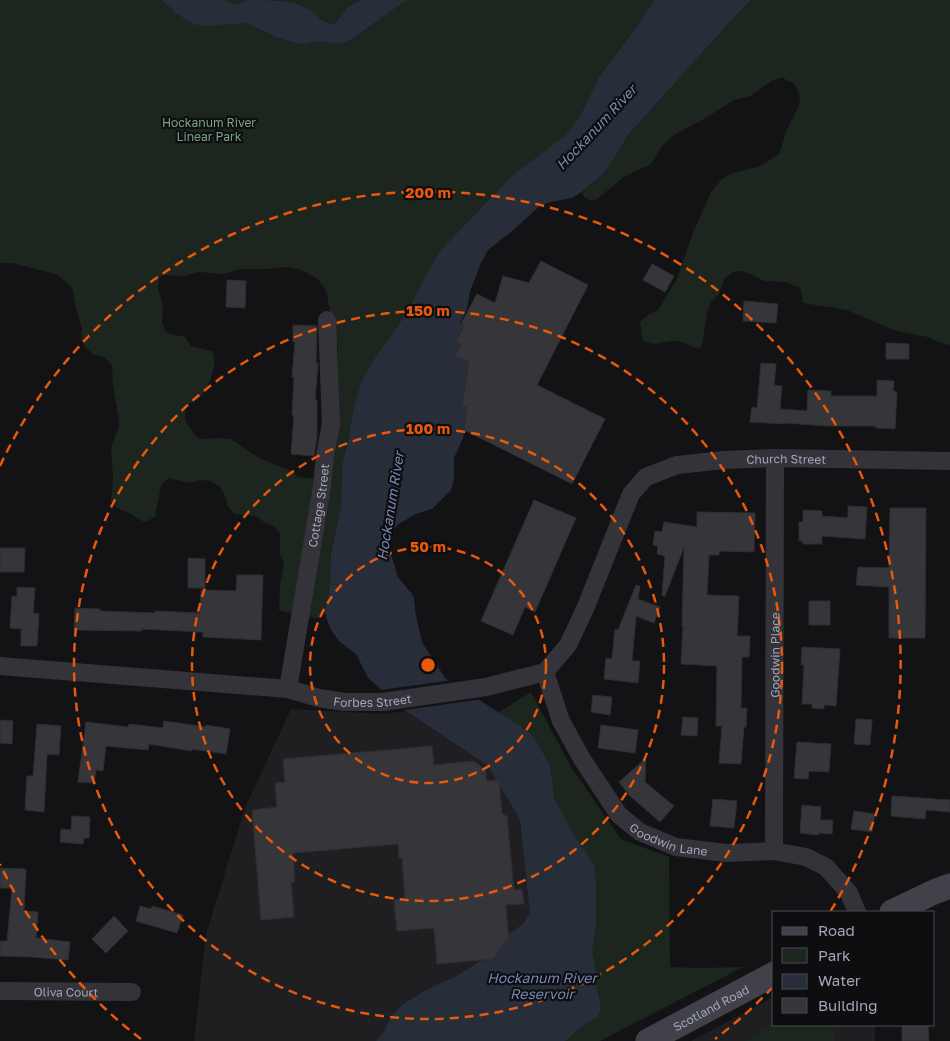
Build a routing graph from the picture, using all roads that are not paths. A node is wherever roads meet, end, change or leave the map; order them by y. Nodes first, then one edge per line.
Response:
1 (326, 320) dead end
2 (775, 458) junction
3 (950, 461) edge
4 (0, 666) edge
5 (545, 672) junction
6 (288, 689) junction
7 (774, 851) junction
8 (950, 886) edge
9 (857, 911) edge
10 (894, 911) edge
11 (772, 975) edge
12 (0, 991) edge
13 (132, 992) dead end
14 (648, 1041) edge

1 - 6 street, Cottage Street
2 - 3 street, Church Street
2 - 5 street, Church Street
2 - 7 street, Goodwin Place
4 - 6 street, Forbes Street
5 - 6 street, Forbes Street
5 - 7 street, Goodwin Lane
7 - 9 street, Goodwin Lane
8 - 10 main road
11 - 14 main road, Scotland Road
12 - 13 street, Oliva Court

